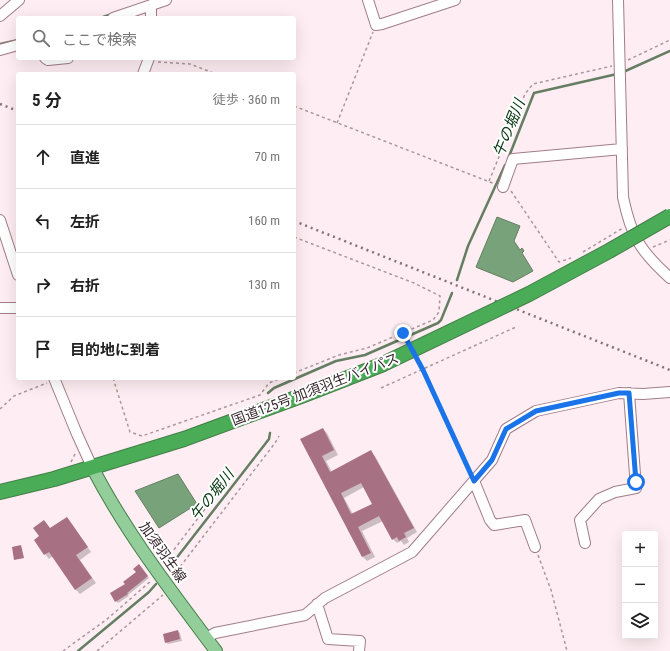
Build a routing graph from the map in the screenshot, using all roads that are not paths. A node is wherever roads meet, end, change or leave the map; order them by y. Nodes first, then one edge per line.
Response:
1 (19, 0) edge
2 (166, 0) edge
3 (368, 0) edge
4 (454, 0) edge
5 (618, 0) edge
6 (151, 5) junction
7 (0, 16) edge
8 (119, 16) edge
9 (151, 16) edge
10 (16, 46) edge
11 (0, 50) edge
12 (148, 60) edge
13 (144, 72) edge
14 (622, 149) junction
15 (503, 187) road end
16 (670, 216) edge
17 (0, 220) edge
18 (16, 269) edge
19 (670, 278) edge
20 (0, 308) edge
21 (16, 308) edge
22 (54, 380) edge
23 (670, 392) edge
24 (629, 393) junction
25 (92, 467) junction
26 (474, 481) junction
27 (3, 492) edge
28 (585, 543) dead end
29 (535, 547) road end
30 (317, 604) junction
31 (206, 638) junction
32 (216, 651) edge
33 (359, 651) edge

1 - 7 street
2 - 6 street
3 - 4 street
5 - 14 street
6 - 8 street
6 - 9 street
10 - 11 street
12 - 13 street
14 - 15 street
14 - 19 street
16 - 25 highway, 国道125号 加須羽生バイパス, bridge
17 - 18 street
20 - 21 street
22 - 25 street
23 - 24 street
24 - 26 street
24 - 28 street
25 - 27 highway, 国道125号 加須羽生バイパス
25 - 31 main road, 加須羽生線
26 - 29 street
26 - 30 street
30 - 31 street
30 - 33 street
31 - 32 main road, 加須羽生線

